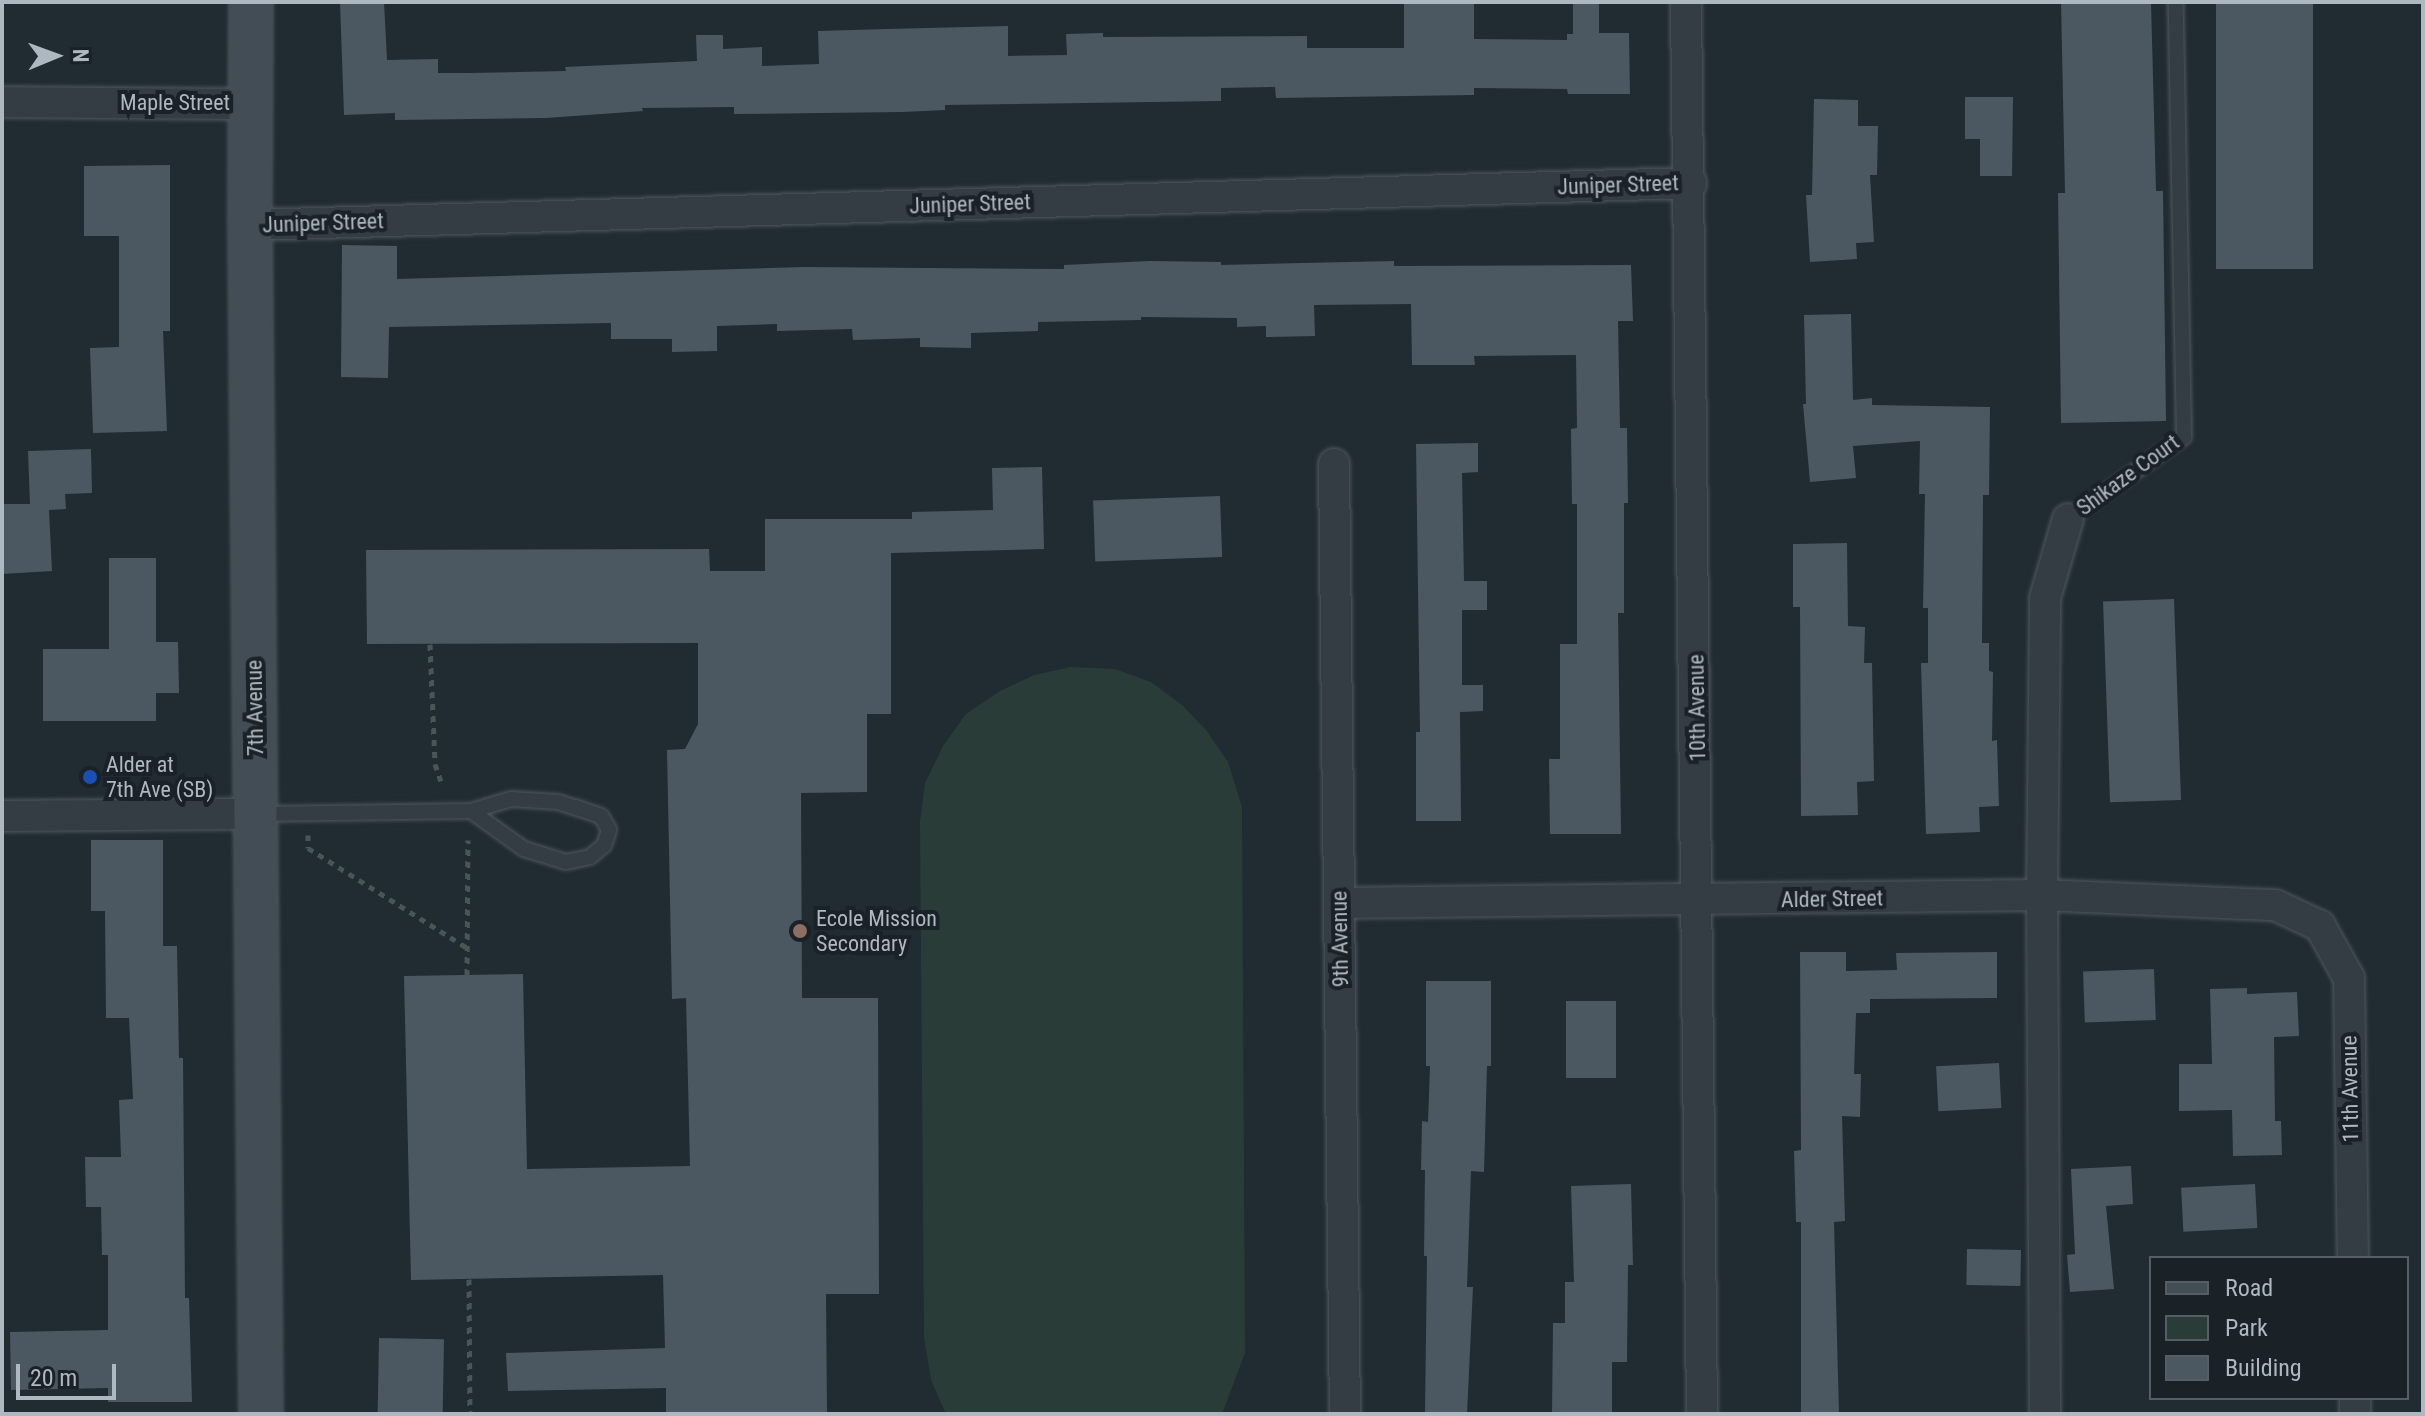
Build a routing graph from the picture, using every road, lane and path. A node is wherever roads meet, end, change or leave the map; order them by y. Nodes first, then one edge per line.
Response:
1 (251, 2) edge
2 (1686, 2) edge
3 (2176, 2) edge
4 (2, 102) edge
5 (252, 104) junction
6 (1691, 183) junction
7 (250, 225) junction
8 (1334, 464) dead end
9 (2068, 519) joint
10 (430, 644) dead end
11 (441, 781) dead end
12 (471, 811) junction
13 (308, 813) junction
14 (256, 814) junction
15 (2, 816) edge
16 (468, 840) dead end
17 (2042, 895) junction
18 (1699, 901) junction
19 (1339, 903) junction
20 (2320, 926) joint
21 (466, 947) junction
22 (467, 975) dead end
23 (2353, 1256) edge
24 (469, 1279) dead end
25 (261, 1414) edge
26 (470, 1414) edge
27 (1345, 1414) edge
28 (1702, 1414) edge
29 (2045, 1414) edge

1 - 5 street, 7th Avenue
2 - 6 street, 10th Avenue
3 - 9 lane, Shikaze Court
4 - 5 street, Maple Street
5 - 7 street, 7th Avenue
6 - 7 street, Juniper Street
6 - 18 street, 10th Avenue
7 - 14 street, 7th Avenue
8 - 19 street, 9th Avenue
9 - 17 street, Shikaze Court
10 - 11 path
12 - 12 lane
12 - 13 lane
13 - 14 lane
13 - 21 path
14 - 15 street
14 - 25 street, 7th Avenue
16 - 21 path
17 - 18 street, Alder Street
17 - 20 street, Alder Street
17 - 29 street, Shikaze Court
18 - 19 street, Alder Street
18 - 28 street, 10th Avenue
19 - 27 street, 9th Avenue
20 - 23 street, 11th Avenue
21 - 22 path
24 - 26 path

